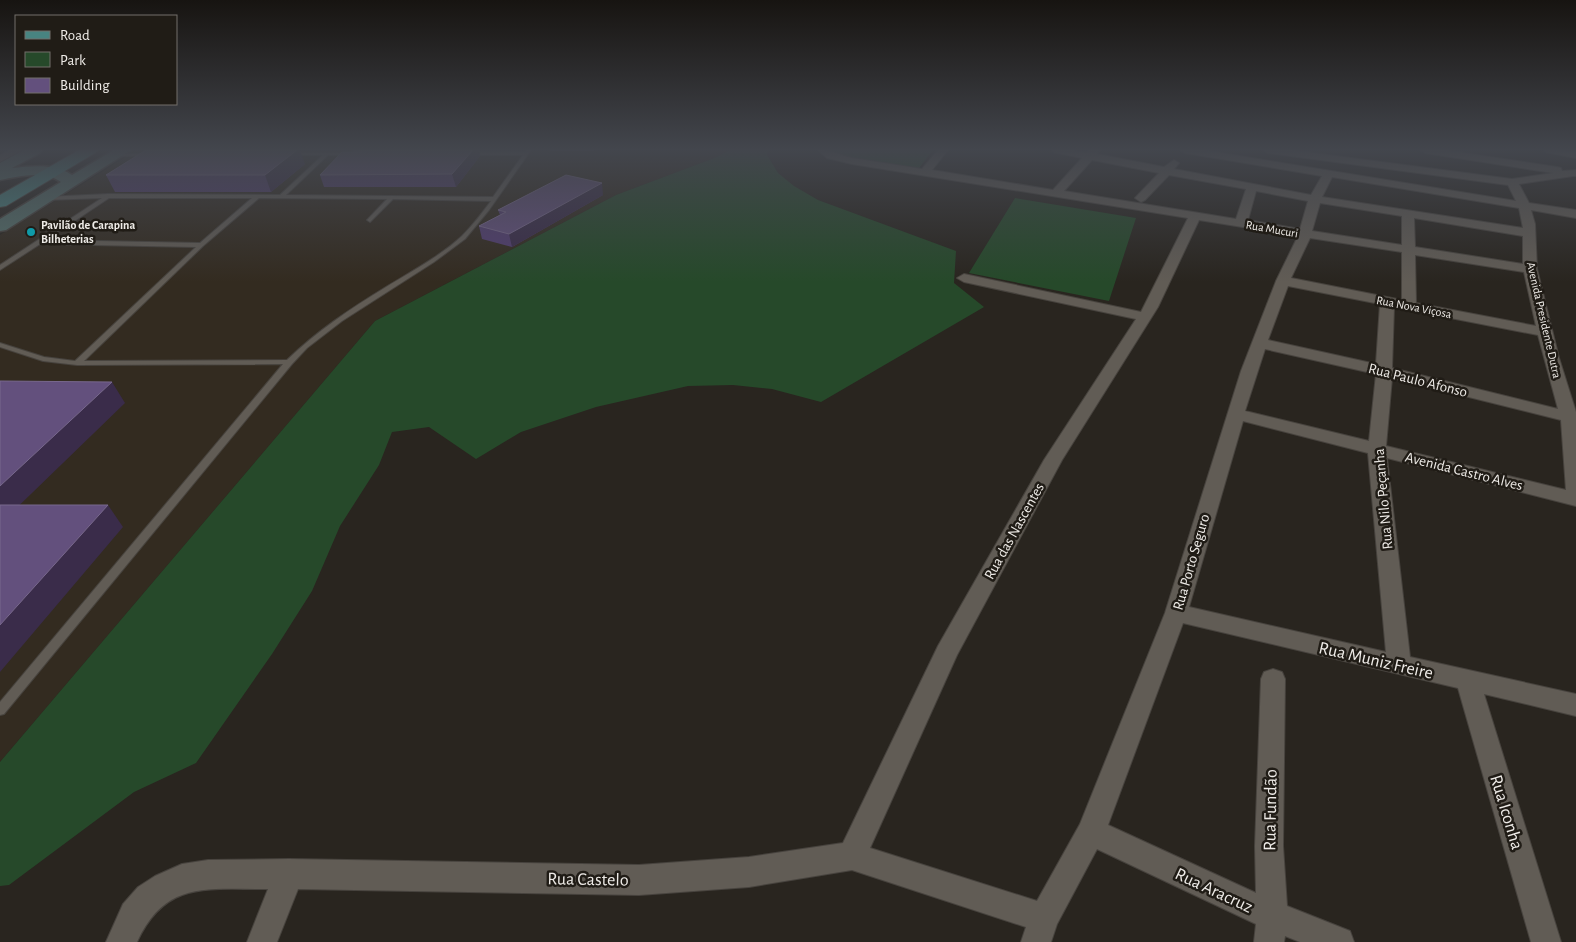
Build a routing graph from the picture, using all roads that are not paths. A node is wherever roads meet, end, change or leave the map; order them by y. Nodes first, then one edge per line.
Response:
1 (14, 194) edge
2 (53, 194) edge
3 (499, 194) edge
4 (1068, 194) edge
5 (1145, 194) edge
6 (1250, 194) edge
7 (1289, 194) edge
8 (1318, 194) edge
9 (1450, 194) edge
10 (1518, 194) edge
11 (108, 196) junction
12 (282, 196) joint
13 (257, 197) junction
14 (392, 197) junction
15 (46, 198) junction
16 (1141, 198) dead end
17 (495, 199) junction
18 (1315, 199) junction
19 (0, 202) edge
20 (1524, 206) junction
21 (1576, 214) edge
22 (1408, 215) junction
23 (1195, 216) junction
24 (370, 220) dead end
25 (1241, 223) junction
26 (0, 226) edge
27 (1528, 233) junction
28 (1306, 234) junction
29 (39, 242) junction
30 (201, 245) junction
31 (1409, 249) junction
32 (0, 268) edge
33 (1530, 269) junction
34 (964, 278) dead end
35 (1283, 281) junction
36 (1387, 302) junction
37 (1409, 306) junction
38 (1145, 317) junction
39 (1545, 332) junction
40 (1259, 343) junction
41 (0, 344) edge
42 (289, 362) junction
43 (77, 363) junction
44 (1384, 371) junction
45 (1236, 414) junction
46 (1572, 418) edge
47 (1377, 449) junction
48 (1576, 491) edge
49 (1576, 499) edge
50 (1176, 613) junction
51 (1399, 665) junction
52 (1273, 678) dead end
53 (1468, 682) junction
54 (1576, 705) edge
55 (0, 710) edge
56 (1091, 832) junction
57 (852, 856) junction
58 (290, 874) junction
59 (134, 914) joint
60 (1271, 929) edge
61 (1040, 930) edge
62 (121, 942) edge
63 (262, 942) edge
64 (1339, 942) edge
65 (1546, 942) edge

1 - 19 main road
2 - 15 street
3 - 17 lane
4 - 23 street, Rua Mucuri
5 - 16 street
6 - 25 street
7 - 18 street
8 - 18 street, Rua Porto Seguro
9 - 20 street
10 - 20 street, Avenida Presidente Dutra
11 - 13 lane
11 - 15 lane
11 - 29 lane
12 - 13 lane
12 - 14 lane
13 - 30 lane
14 - 17 lane
14 - 24 lane
15 - 26 street
17 - 42 lane
18 - 22 street
18 - 28 street, Rua Porto Seguro
20 - 21 street
20 - 27 street, Avenida Presidente Dutra
22 - 27 street
22 - 31 street
23 - 25 street, Rua Mucuri
23 - 38 street, Rua das Nascentes
25 - 28 street, Rua Mucuri
27 - 33 street, Avenida Presidente Dutra
28 - 31 street, Rua Mucuri
28 - 35 street, Rua Porto Seguro
29 - 30 lane
29 - 32 lane
30 - 43 lane
31 - 33 street, Rua Mucuri
31 - 37 street
33 - 39 street, Avenida Presidente Dutra
34 - 38 street
35 - 36 street, Rua Nova Viçosa
35 - 40 street, Rua Porto Seguro
36 - 37 street, Rua Nova Viçosa
36 - 44 street, Rua Nilo Peçanha
37 - 39 street, Rua Nova Viçosa
38 - 57 street, Rua das Nascentes
39 - 46 street, Avenida Presidente Dutra
40 - 44 street, Rua Paulo Afonso
40 - 45 street, Rua Porto Seguro
41 - 43 lane
42 - 43 lane
42 - 55 lane
44 - 46 street, Rua Paulo Afonso
44 - 47 street, Rua Nilo Peçanha
45 - 47 street, Avenida Castro Alves
45 - 50 street, Rua Porto Seguro
46 - 48 street, Avenida Presidente Dutra
47 - 49 street, Avenida Castro Alves
47 - 51 street, Rua Nilo Peçanha
50 - 51 street, Rua Muniz Freire
50 - 56 street, Rua Porto Seguro
51 - 53 street, Rua Muniz Freire
52 - 60 street, Rua Fundão
53 - 54 street, Rua Muniz Freire
53 - 65 street, Rua Iconha
56 - 60 street, Rua Aracruz
56 - 61 street, Rua Porto Seguro
57 - 58 street, Rua Castelo
57 - 61 street, Rua Castelo
58 - 59 street, Rua Castelo
58 - 63 street
59 - 62 street
60 - 64 street, Rua Aracruz

